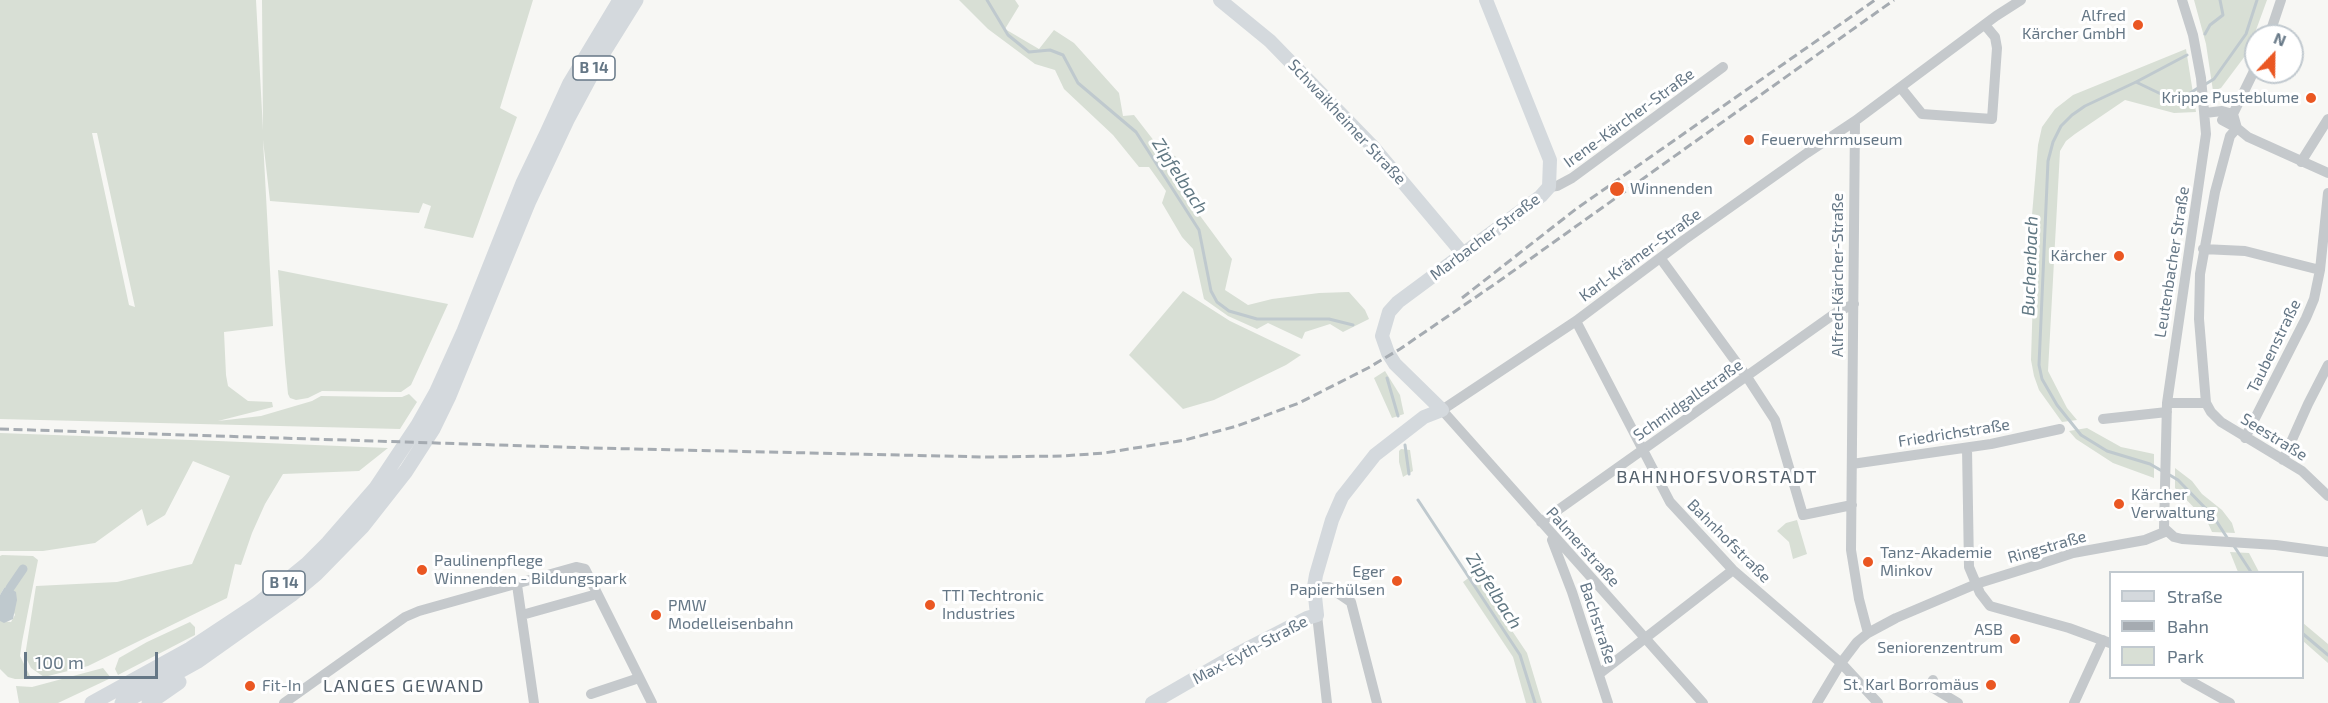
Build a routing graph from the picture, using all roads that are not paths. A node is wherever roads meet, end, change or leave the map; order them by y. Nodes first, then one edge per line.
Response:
1 (620, 0) edge
2 (636, 0) edge
3 (1220, 0) edge
4 (1486, 0) edge
5 (2021, 0) edge
6 (2182, 0) edge
7 (2281, 0) edge
8 (2273, 24) edge
9 (1985, 25) junction
10 (1723, 67) dead end
11 (2248, 84) edge
12 (1901, 88) junction
13 (2233, 114) junction
14 (2205, 117) junction
15 (2328, 119) edge
16 (2223, 120) junction
17 (1855, 122) junction
18 (2233, 132) junction
19 (552, 135) junction
20 (2301, 162) junction
21 (2328, 173) edge
22 (1549, 187) junction
23 (2328, 194) edge
24 (2203, 249) junction
25 (1464, 255) junction
26 (1661, 259) junction
27 (2320, 270) junction
28 (1854, 304) junction
29 (1575, 321) junction
30 (2328, 365) edge
31 (1747, 377) junction
32 (2206, 403) junction
33 (2167, 407) junction
34 (1442, 410) junction
35 (2103, 419) dead end
36 (2060, 429) dead end
37 (2245, 438) junction
38 (1967, 448) junction
39 (1643, 450) junction
40 (2283, 459) junction
41 (1852, 464) junction
42 (399, 468) junction
43 (2328, 496) edge
44 (1852, 506) junction
45 (1541, 522) junction
46 (2167, 531) junction
47 (2328, 552) edge
48 (1733, 570) junction
49 (1976, 584) junction
50 (517, 585) junction
51 (1314, 587) junction
52 (597, 594) junction
53 (522, 615) junction
54 (1317, 615) junction
55 (1868, 633) junction
56 (1646, 639) junction
57 (2107, 642) edge
58 (198, 661) junction
59 (1841, 663) junction
60 (1599, 674) junction
61 (639, 678) junction
62 (2187, 679) edge
63 (1934, 680) dead end
64 (591, 694) dead end
65 (1944, 699) edge
66 (92, 703) edge
67 (122, 703) edge
68 (149, 703) edge
69 (284, 703) edge
70 (534, 703) edge
71 (652, 703) edge
72 (1152, 703) edge
73 (1327, 703) edge
74 (1377, 703) edge
75 (1608, 703) edge
76 (1703, 703) edge
77 (1816, 703) edge
78 (1878, 703) edge
79 (1958, 703) edge
80 (2073, 703) edge
81 (2230, 703) edge

1 - 19 highway, B 14
2 - 19 highway, B 14
3 - 25 main road, Schwaikheimer Straße
4 - 22 main road, Marbacher Straße
5 - 9 street
6 - 14 street, Leutenbacher Straße
7 - 8 street
9 - 12 street
9 - 12 street
10 - 22 street, Irene-Kärcher-Straße
11 - 13 street
12 - 17 street
13 - 14 street
13 - 16 street
13 - 18 street
14 - 16 street
14 - 33 street, Leutenbacher Straße
15 - 20 street
16 - 18 street
17 - 26 street, Karl-Krämer-Straße
17 - 28 street, Alfred-Kärcher-Straße
18 - 20 street
18 - 24 street
19 - 42 highway, B 14
20 - 21 street
22 - 25 main road, Marbacher Straße
23 - 27 street, Taubenstraße
24 - 27 street
24 - 32 street
25 - 34 main road, Marbacher Straße
26 - 29 street, Karl-Krämer-Straße
26 - 31 street
27 - 37 street, Taubenstraße
28 - 31 street, Schmidgallstraße
28 - 41 street, Alfred-Kärcher-Straße
29 - 34 street, Karl-Krämer-Straße
29 - 39 street, Bahnhofstraße
30 - 40 street
31 - 39 street, Schmidgallstraße
31 - 44 street
32 - 33 street
32 - 37 street, Seestraße
33 - 35 street
33 - 46 street, Leutenbacher Straße
34 - 45 street, Palmerstraße
34 - 51 main road
36 - 38 street, Friedrichstraße
37 - 40 street, Seestraße
38 - 41 street, Friedrichstraße
38 - 49 street
39 - 45 street, Schmidgallstraße
39 - 48 street, Bahnhofstraße
40 - 43 street, Seestraße
41 - 44 street, Alfred-Kärcher-Straße
42 - 58 highway, B 14
42 - 66 highway, B 14
44 - 55 street, Alfred-Kärcher-Straße
45 - 56 street, Palmerstraße
45 - 60 street, Bachstraße
46 - 47 street
46 - 49 street, Ringstraße
48 - 56 street
48 - 59 street, Bahnhofstraße
49 - 55 street, Ringstraße
49 - 57 street
50 - 52 street
50 - 53 street
50 - 69 street
51 - 54 main road
51 - 74 street
52 - 53 street
52 - 61 street
53 - 70 street
54 - 72 main road, Max-Eyth-Straße
54 - 73 street
55 - 59 street, Ringstraße
56 - 60 street
56 - 76 street, Palmerstraße
57 - 80 street
58 - 67 highway, B 14
58 - 68 highway
59 - 77 street, Ringstraße
59 - 78 street, Bahnhofstraße
60 - 75 street, Bachstraße
61 - 64 street
61 - 71 street
62 - 81 street
63 - 65 street
65 - 79 street

